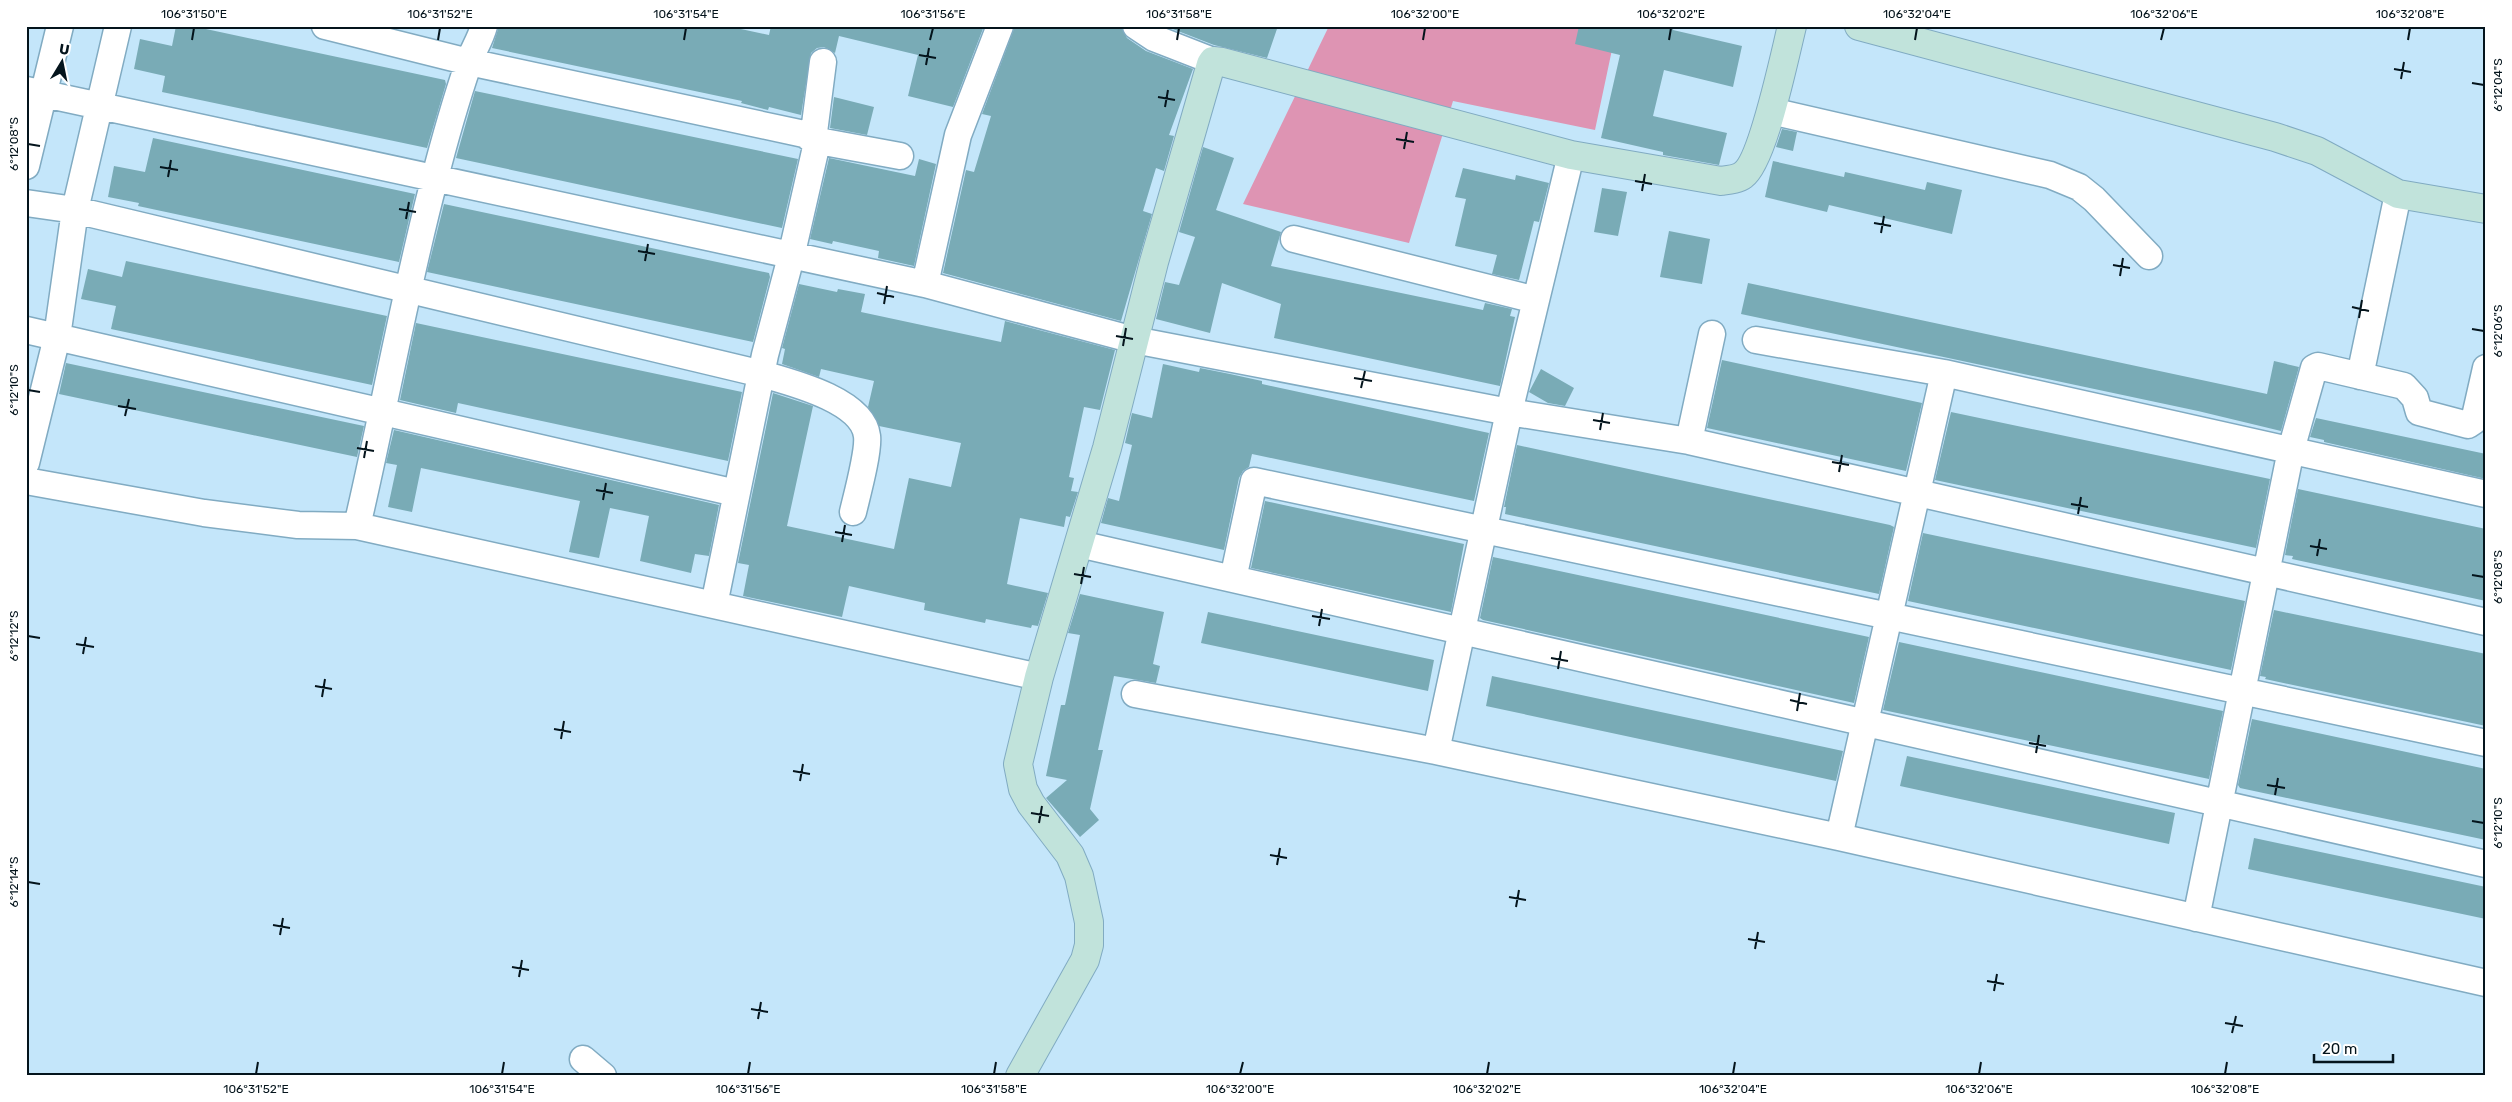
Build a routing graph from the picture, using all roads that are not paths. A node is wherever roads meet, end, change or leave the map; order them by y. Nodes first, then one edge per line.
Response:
1 (60, 26) edge
2 (118, 26) edge
3 (325, 26) edge
4 (484, 26) edge
5 (1000, 26) edge
6 (1136, 26) edge
7 (1792, 26) edge
8 (1859, 26) edge
9 (1213, 61) junction
10 (469, 62) junction
11 (823, 62) dead end
12 (36, 92) edge
13 (101, 105) junction
14 (1771, 111) junction
15 (814, 140) junction
16 (1571, 155) junction
17 (900, 156) dead end
18 (26, 166) edge
19 (434, 180) junction
20 (2398, 194) junction
21 (26, 203) edge
22 (2486, 209) edge
23 (75, 210) junction
24 (1294, 239) dead end
25 (791, 256) junction
26 (2148, 256) dead end
27 (924, 284) junction
28 (406, 288) junction
29 (1536, 300) junction
30 (26, 330) edge
31 (1712, 334) dead end
32 (57, 337) junction
33 (1134, 340) junction
34 (1756, 340) dead end
35 (2486, 368) edge
36 (1944, 373) junction
37 (762, 374) junction
38 (2360, 376) junction
39 (1509, 412) junction
40 (383, 413) junction
41 (1689, 441) junction
42 (2291, 450) junction
43 (26, 463) edge
44 (26, 481) edge
45 (1916, 492) junction
46 (736, 493) junction
47 (2486, 494) edge
48 (853, 512) dead end
49 (357, 526) junction
50 (1486, 529) junction
51 (1079, 544) junction
52 (2265, 571) junction
53 (1233, 579) junction
54 (714, 605) junction
55 (1888, 615) junction
56 (2486, 622) edge
57 (1461, 631) junction
58 (1039, 677) junction
59 (2243, 691) junction
60 (1135, 694) dead end
61 (1866, 723) junction
62 (2486, 743) edge
63 (1436, 751) junction
64 (2218, 804) junction
65 (1839, 837) junction
66 (2486, 864) edge
67 (2196, 918) junction
68 (2486, 983) edge
69 (583, 1059) dead end
70 (603, 1076) edge
71 (1020, 1076) edge

1 - 12 street
2 - 13 street
3 - 10 street
4 - 10 street
5 - 27 street
6 - 9 street
7 - 14 street
8 - 20 street
9 - 16 street
9 - 33 street
10 - 15 street
10 - 19 street
11 - 15 street
12 - 13 street
12 - 18 street
13 - 19 street
13 - 23 street
14 - 16 street
14 - 26 street
15 - 17 street
15 - 25 street
16 - 29 street
19 - 25 street
19 - 28 street
20 - 22 street
20 - 38 street
21 - 23 street
23 - 28 street
23 - 32 street
24 - 29 street
25 - 27 street
25 - 37 street
27 - 33 street
28 - 37 street
28 - 40 street
29 - 39 street
30 - 32 street
31 - 41 street
32 - 40 street
32 - 43 street
33 - 39 street
33 - 51 street
34 - 36 street
35 - 38 street
36 - 42 street
36 - 45 street
37 - 46 street
37 - 48 street
38 - 42 street
39 - 41 street
39 - 50 street
40 - 46 street
40 - 49 street
41 - 45 street
42 - 47 street
42 - 52 street
44 - 49 street
45 - 52 street
45 - 55 street
46 - 54 street
49 - 54 street
50 - 53 street
50 - 55 street
50 - 57 street
51 - 53 street
51 - 58 street
52 - 56 street
52 - 59 street
53 - 57 street
54 - 58 street
55 - 59 street
55 - 61 street
57 - 61 street
57 - 63 street
58 - 71 street
59 - 62 street
59 - 64 street
60 - 63 street
61 - 64 street
61 - 65 street
63 - 65 street
64 - 66 street
64 - 67 street
65 - 67 street
67 - 68 street
69 - 70 street

